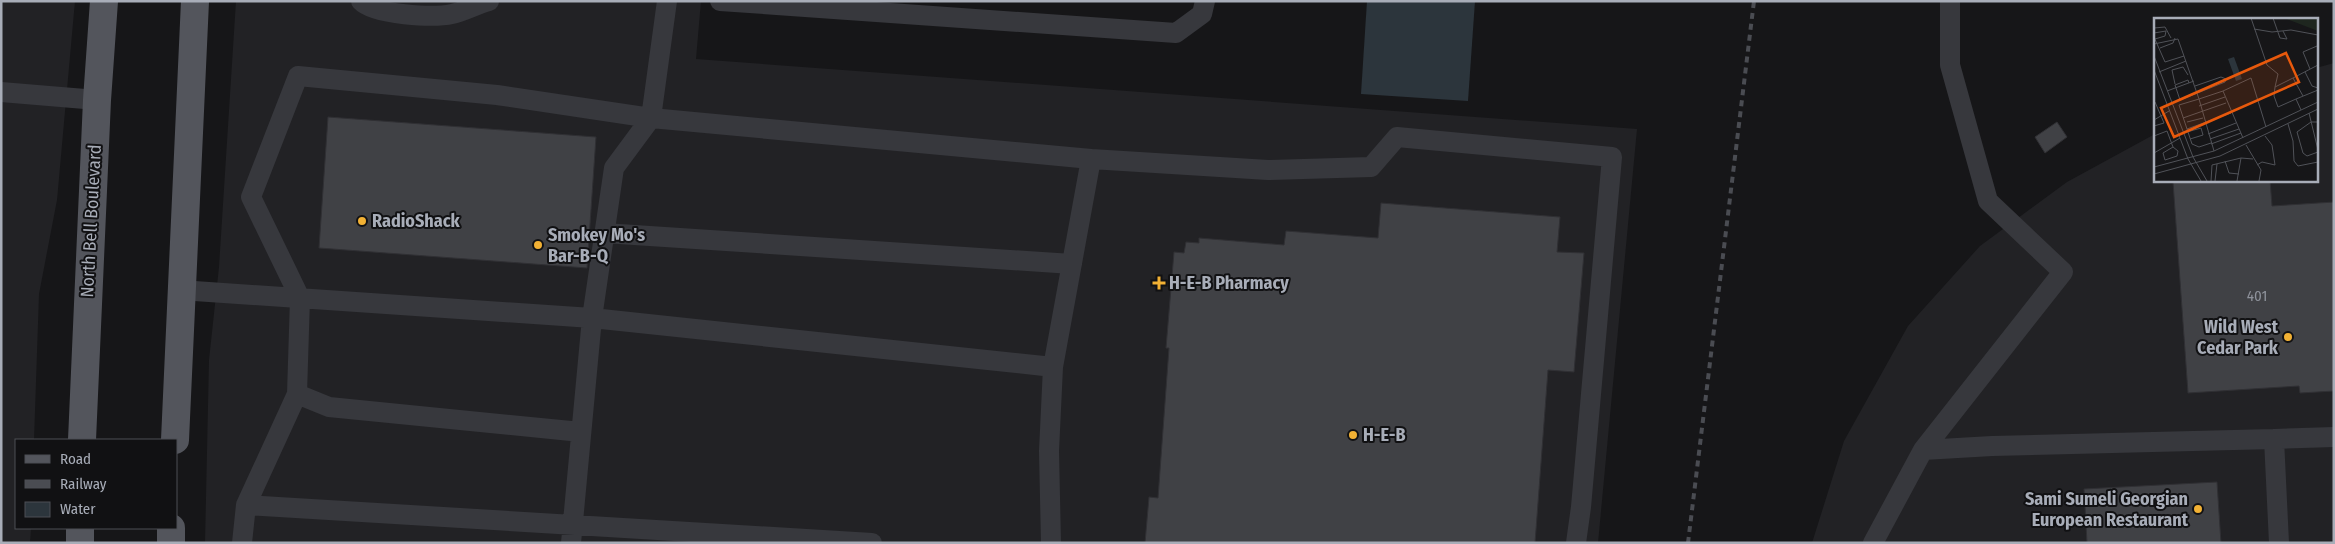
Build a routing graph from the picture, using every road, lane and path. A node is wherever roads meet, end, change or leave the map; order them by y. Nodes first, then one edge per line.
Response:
1 (104, 1) edge
2 (195, 1) edge
3 (361, 1) edge
4 (668, 1) edge
5 (720, 1) edge
6 (1205, 1) edge
7 (1950, 1) edge
8 (479, 3) edge
9 (1, 92) edge
10 (97, 100) junction
11 (651, 118) junction
12 (1091, 159) junction
13 (604, 233) junction
14 (1072, 264) junction
15 (180, 290) junction
16 (300, 298) junction
17 (592, 318) junction
18 (1053, 367) junction
19 (296, 394) junction
20 (582, 432) junction
21 (2334, 437) edge
22 (82, 439) edge
23 (175, 439) edge
24 (2274, 439) junction
25 (1923, 450) junction
26 (246, 505) junction
27 (80, 529) edge
28 (172, 529) edge
29 (572, 534) edge
30 (80, 543) edge
31 (171, 543) edge
32 (242, 543) edge
33 (872, 543) edge
34 (1051, 543) edge
35 (1576, 543) edge
36 (1874, 543) edge
37 (2279, 543) edge

1 - 10 main road, North Bell Boulevard
2 - 15 main road
3 - 8 lane
4 - 11 lane
5 - 6 lane
7 - 25 lane
9 - 10 lane
10 - 22 main road, North Bell Boulevard
11 - 12 lane
11 - 13 lane
11 - 16 lane
12 - 14 lane
12 - 35 lane
13 - 14 lane
13 - 17 lane
14 - 18 lane
15 - 16 lane
15 - 23 main road
16 - 17 lane
16 - 19 lane
17 - 18 lane
17 - 20 lane
18 - 34 lane
19 - 20 lane
19 - 26 lane
20 - 29 lane
21 - 24 lane
24 - 25 lane
24 - 37 lane
25 - 36 lane
26 - 29 lane
26 - 32 lane
27 - 30 main road
28 - 31 main road
29 - 33 lane

